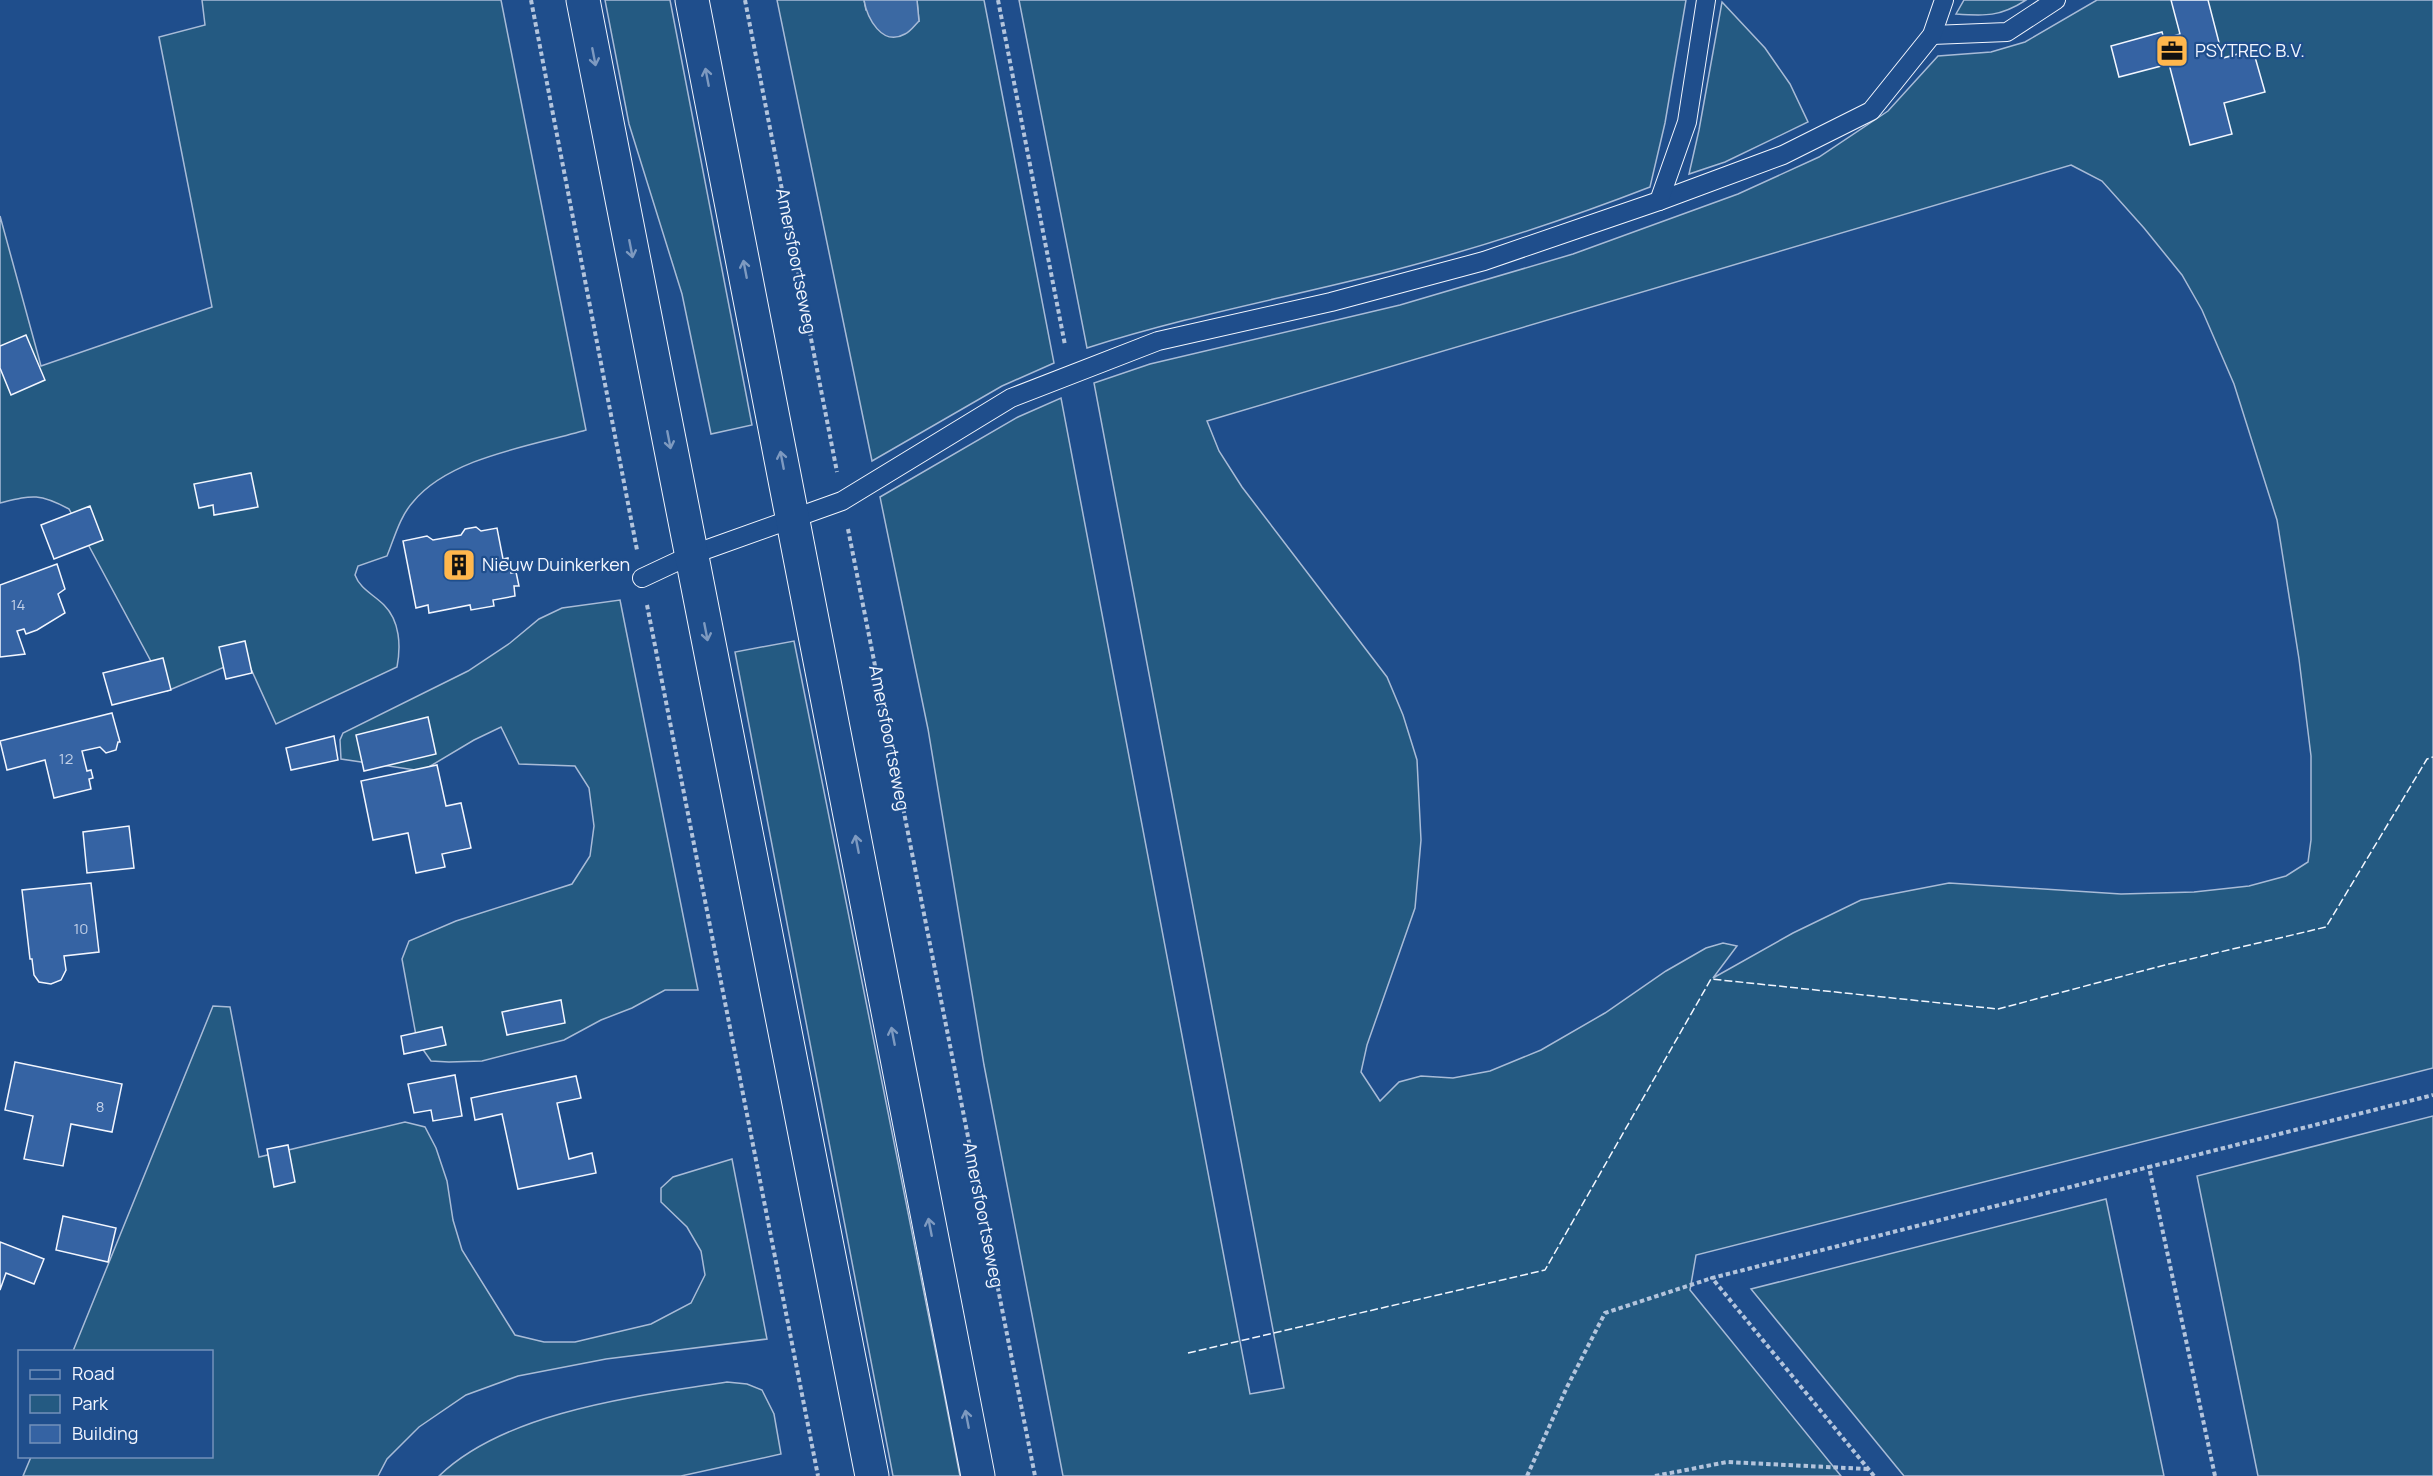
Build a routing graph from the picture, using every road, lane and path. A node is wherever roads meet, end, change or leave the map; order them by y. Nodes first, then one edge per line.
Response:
1 (531, 0) edge
2 (583, 0) edge
3 (692, 0) edge
4 (745, 0) edge
5 (998, 0) edge
6 (1706, 0) edge
7 (1944, 0) edge
8 (2056, 0) edge
9 (1932, 35) junction
10 (1659, 201) junction
11 (1070, 376) junction
12 (842, 501) junction
13 (794, 518) junction
14 (691, 555) junction
15 (642, 578) junction
16 (2433, 1095) edge
17 (2149, 1167) junction
18 (1712, 1278) junction
19 (1868, 1469) junction
20 (819, 1476) edge
21 (872, 1476) edge
22 (978, 1476) edge
23 (1035, 1476) edge
24 (1527, 1476) edge
25 (1655, 1476) edge
26 (1874, 1476) edge
27 (2215, 1476) edge

1 - 15 path
2 -> 14 main road
13 -> 3 main road
4 - 12 path, Amersfoortseweg
5 - 11 path
6 - 10 lane
7 - 9 lane
8 - 9 lane
9 - 10 lane
10 - 11 lane
11 - 12 lane
12 - 13 lane
12 - 23 path, Amersfoortseweg
13 - 14 lane
22 -> 13 main road
14 - 15 lane
14 -> 21 main road
15 - 20 path
16 - 17 path
17 - 18 path
17 - 27 path
18 - 19 path
18 - 24 path
19 - 25 path
19 - 26 path

